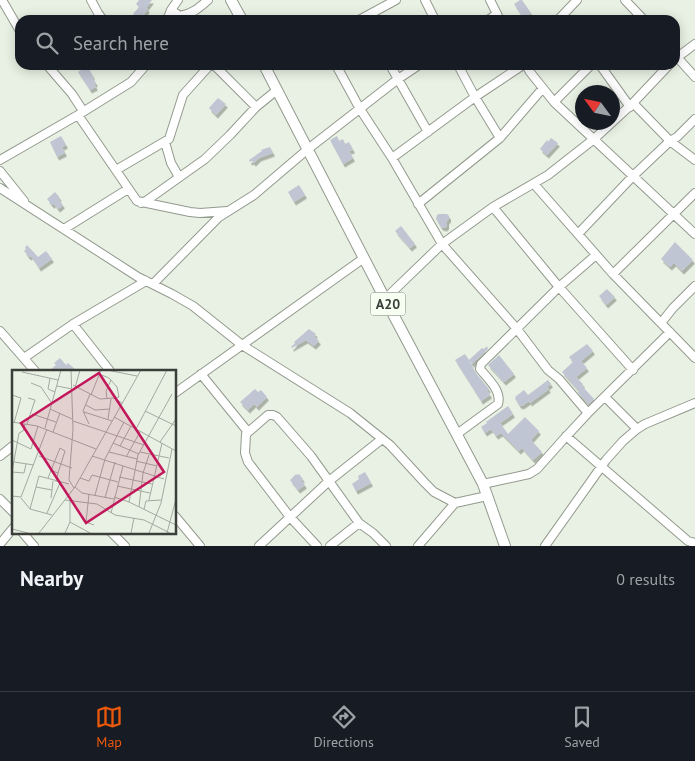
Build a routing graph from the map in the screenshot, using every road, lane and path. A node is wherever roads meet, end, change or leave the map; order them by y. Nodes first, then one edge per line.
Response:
1 (91, 0) edge
2 (178, 0) edge
3 (208, 0) edge
4 (231, 0) edge
5 (425, 0) edge
6 (490, 0) edge
7 (577, 0) edge
8 (625, 0) edge
9 (394, 1) edge
10 (7, 2) edge
11 (171, 10) junction
12 (99, 15) edge
13 (169, 15) edge
14 (178, 15) edge
15 (186, 15) edge
16 (239, 15) edge
17 (371, 15) edge
18 (433, 15) edge
19 (498, 15) edge
20 (565, 15) edge
21 (637, 15) edge
22 (15, 20) edge
23 (695, 44) edge
24 (680, 54) edge
25 (680, 61) edge
26 (51, 70) edge
27 (142, 70) edge
28 (206, 70) edge
29 (219, 70) edge
30 (269, 70) edge
31 (339, 70) edge
32 (393, 70) edge
33 (412, 70) edge
34 (461, 70) edge
35 (516, 70) edge
36 (528, 70) edge
37 (586, 70) edge
38 (604, 70) edge
39 (665, 70) edge
40 (695, 77) edge
41 (398, 79) junction
42 (543, 88) junction
43 (277, 90) junction
44 (475, 97) junction
45 (554, 102) junction
46 (631, 105) junction
47 (256, 107) junction
48 (360, 109) junction
49 (81, 113) junction
50 (695, 119) edge
51 (428, 132) junction
52 (500, 138) junction
53 (594, 139) junction
54 (670, 140) junction
55 (166, 142) junction
56 (308, 149) junction
57 (392, 158) junction
58 (0, 160) edge
59 (695, 160) edge
60 (116, 170) junction
61 (0, 171) edge
62 (633, 176) junction
63 (179, 177) junction
64 (534, 184) junction
65 (0, 188) edge
66 (128, 189) junction
67 (695, 193) edge
68 (141, 203) junction
69 (418, 204) junction
70 (28, 206) junction
71 (493, 207) junction
72 (228, 211) junction
73 (674, 214) junction
74 (64, 229) junction
75 (578, 234) junction
76 (695, 234) edge
77 (442, 244) junction
78 (596, 255) junction
79 (364, 258) junction
80 (613, 274) junction
81 (150, 283) junction
82 (695, 286) edge
83 (559, 287) junction
84 (385, 299) junction
85 (661, 323) junction
86 (73, 324) junction
87 (517, 329) junction
88 (0, 332) edge
89 (670, 332) junction
90 (242, 345) junction
91 (24, 358) junction
92 (695, 358) edge
93 (34, 370) edge
94 (108, 370) edge
95 (633, 370) junction
96 (201, 374) junction
97 (176, 392) edge
98 (605, 397) junction
99 (695, 402) edge
100 (588, 413) junction
101 (637, 429) junction
102 (248, 432) junction
103 (457, 434) junction
104 (566, 436) junction
105 (382, 439) junction
106 (12, 447) edge
107 (0, 456) edge
108 (601, 466) junction
109 (329, 481) junction
110 (483, 484) junction
111 (487, 496) junction
112 (0, 499) edge
113 (455, 503) junction
114 (12, 511) edge
115 (176, 517) edge
116 (290, 517) junction
117 (359, 523) junction
118 (12, 529) edge
119 (24, 534) edge
120 (113, 534) edge
121 (695, 543) edge
122 (0, 544) edge
123 (420, 545) edge
124 (34, 546) edge
125 (125, 546) edge
126 (200, 546) edge
127 (259, 546) edge
128 (317, 546) edge
129 (330, 546) edge
130 (386, 546) edge
131 (505, 546) edge
132 (545, 546) edge

1 - 12 street
2 - 11 street
3 - 15 street
4 - 16 main road
5 - 18 street
6 - 19 street
7 - 20 street
8 - 21 street
9 - 17 street
10 - 22 street
11 - 13 street
11 - 14 street
23 - 24 street
25 - 40 street
26 - 49 street
27 - 49 street
28 - 55 street
29 - 47 street
30 - 43 main road, A20
31 - 48 street
32 - 41 street
33 - 41 street
34 - 44 street
35 - 44 street
36 - 42 street
37 - 45 street
38 - 46 street
39 - 46 street
41 - 48 street
41 - 51 street
42 - 45 street
42 - 52 street
43 - 47 street
43 - 56 main road, A20
44 - 51 street
44 - 52 street
45 - 53 street
46 - 53 street
46 - 54 street
47 - 63 street
48 - 56 street
48 - 57 street
49 - 58 street
49 - 60 street
50 - 54 street
51 - 57 street
52 - 69 street
53 - 62 street
53 - 64 street
54 - 59 street
54 - 62 street
55 - 60 street
55 - 63 street
56 - 72 street
56 - 79 main road, A20
57 - 69 street
60 - 66 street
61 - 70 street
62 - 73 street
62 - 75 street
63 - 68 street
64 - 71 street
64 - 75 street
65 - 70 street
66 - 68 street
66 - 74 street
67 - 73 street
68 - 72 street
69 - 77 street
70 - 74 street
71 - 77 street
71 - 83 street
72 - 81 street
73 - 76 street
73 - 80 street
74 - 81 street
75 - 78 street
77 - 84 street
77 - 87 street
78 - 80 street
78 - 83 street
79 - 84 main road, A20
79 - 90 street
80 - 85 street
81 - 86 street
81 - 90 street
82 - 85 street
83 - 87 street
83 - 95 street
84 - 103 main road, A20
85 - 89 street
86 - 91 street
86 - 94 street
87 - 100 street
87 - 103 street
88 - 91 street
89 - 92 street
89 - 95 street
90 - 96 street
90 - 105 street
91 - 93 street
95 - 98 street
96 - 97 street
96 - 102 street
98 - 100 street
98 - 101 street
99 - 101 street
100 - 104 street
101 - 108 street
102 - 109 street
102 - 116 street
103 - 110 main road, A20
104 - 108 street
104 - 110 street
105 - 109 street
105 - 113 street
106 - 107 street
108 - 121 street
108 - 132 street
109 - 116 street
109 - 117 street
110 - 111 main road, A20
111 - 113 street
111 - 131 main road, A20
112 - 114 street
113 - 123 street
115 - 126 street
116 - 127 street
116 - 128 street
117 - 129 street
117 - 130 street
118 - 122 street
119 - 124 street
120 - 125 street

